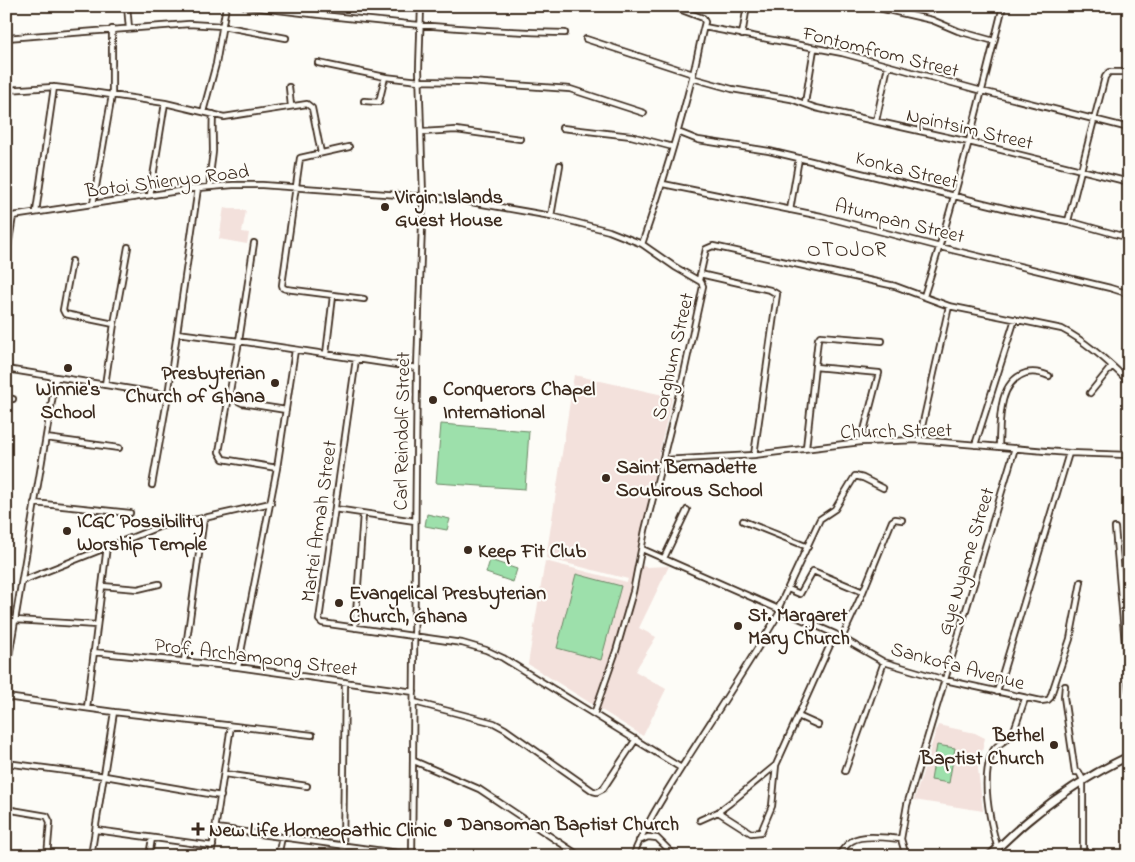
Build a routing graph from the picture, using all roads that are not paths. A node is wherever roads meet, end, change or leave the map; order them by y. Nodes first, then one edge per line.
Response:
1 (127, 6) edge
2 (226, 6) edge
3 (244, 6) edge
4 (421, 6) edge
5 (671, 6) edge
6 (747, 6) edge
7 (870, 6) edge
8 (1003, 6) edge
9 (421, 24) junction
10 (222, 26) junction
11 (704, 27) junction
12 (129, 28) junction
13 (112, 29) junction
14 (565, 32) dead end
15 (742, 35) junction
16 (6, 38) edge
17 (286, 38) dead end
18 (586, 39) dead end
19 (994, 41) junction
20 (814, 48) junction
21 (318, 63) dead end
22 (888, 66) junction
23 (1129, 72) edge
24 (693, 76) junction
25 (385, 77) junction
26 (419, 81) junction
27 (289, 87) dead end
28 (54, 88) junction
29 (6, 90) edge
30 (982, 91) junction
31 (112, 95) junction
32 (364, 101) dead end
33 (165, 103) junction
34 (805, 103) junction
35 (291, 106) junction
36 (204, 112) junction
37 (644, 113) dead end
38 (213, 114) junction
39 (1094, 119) junction
40 (876, 121) junction
41 (562, 128) dead end
42 (1129, 128) edge
43 (422, 132) junction
44 (678, 132) junction
45 (520, 139) dead end
46 (969, 142) junction
47 (349, 147) dead end
48 (673, 147) junction
49 (321, 153) junction
50 (799, 158) junction
51 (560, 165) dead end
52 (1082, 170) junction
53 (1129, 182) edge
54 (663, 184) junction
55 (210, 187) junction
56 (295, 187) junction
57 (198, 188) junction
58 (150, 195) junction
59 (954, 195) junction
60 (422, 196) junction
61 (93, 204) junction
62 (790, 210) junction
63 (36, 212) junction
64 (13, 216) junction
65 (551, 216) junction
66 (6, 217) edge
67 (1068, 221) junction
68 (1129, 238) edge
69 (254, 243) dead end
70 (642, 244) junction
71 (128, 247) dead end
72 (940, 247) junction
73 (6, 259) edge
74 (72, 261) dead end
75 (700, 274) junction
76 (699, 280) junction
77 (1129, 294) edge
78 (332, 296) junction
79 (924, 296) junction
80 (364, 299) dead end
81 (949, 306) junction
82 (1015, 319) junction
83 (114, 324) junction
84 (177, 333) junction
85 (239, 341) junction
86 (882, 341) dead end
87 (295, 350) junction
88 (326, 354) junction
89 (356, 359) junction
90 (1112, 366) junction
91 (417, 368) junction
92 (815, 368) junction
93 (6, 369) edge
94 (1049, 376) dead end
95 (56, 377) junction
96 (1129, 382) edge
97 (105, 385) junction
98 (1090, 394) dead end
99 (168, 395) junction
100 (228, 396) junction
101 (6, 398) edge
102 (13, 399) dead end
103 (286, 410) junction
104 (46, 438) junction
105 (918, 440) junction
106 (861, 442) junction
107 (975, 445) junction
108 (999, 447) junction
109 (119, 448) dead end
110 (806, 448) junction
111 (1015, 448) junction
112 (1069, 453) junction
113 (754, 455) junction
114 (1129, 455) edge
115 (664, 460) junction
116 (277, 468) junction
117 (152, 485) dead end
118 (883, 488) dead end
119 (34, 503) junction
120 (271, 503) junction
121 (335, 509) junction
122 (687, 510) dead end
123 (130, 513) dead end
124 (362, 514) junction
125 (204, 518) junction
126 (415, 520) junction
127 (902, 520) dead end
128 (743, 522) dead end
129 (1115, 528) dead end
130 (107, 546) junction
131 (808, 547) junction
132 (642, 549) junction
133 (664, 558) junction
134 (22, 581) junction
135 (1081, 582) dead end
136 (159, 584) dead end
137 (102, 586) junction
138 (788, 589) junction
139 (863, 592) junction
140 (780, 610) junction
141 (15, 620) junction
142 (97, 625) junction
143 (355, 628) junction
144 (835, 634) junction
145 (414, 636) junction
146 (842, 638) junction
147 (93, 652) junction
148 (184, 661) junction
149 (884, 662) junction
150 (238, 666) junction
151 (6, 674) edge
152 (945, 680) junction
153 (345, 682) junction
154 (1065, 686) dead end
155 (1129, 690) edge
156 (414, 692) junction
157 (997, 692) junction
158 (6, 697) edge
159 (1025, 699) junction
160 (414, 702) junction
161 (87, 708) junction
162 (114, 712) junction
163 (594, 714) junction
164 (798, 716) junction
165 (818, 724) dead end
166 (231, 726) junction
167 (312, 735) dead end
168 (636, 739) junction
169 (1129, 756) edge
170 (414, 761) junction
171 (6, 763) edge
172 (776, 765) junction
173 (681, 768) junction
174 (845, 771) dead end
175 (225, 774) junction
176 (105, 776) junction
177 (1083, 780) junction
178 (307, 786) dead end
179 (221, 796) junction
180 (6, 809) edge
181 (718, 812) junction
182 (700, 820) dead end
183 (216, 828) junction
184 (96, 830) junction
185 (282, 837) junction
186 (152, 838) junction
187 (901, 839) junction
188 (639, 841) junction
189 (213, 846) junction
190 (344, 847) junction
191 (568, 848) junction
192 (998, 848) junction
193 (412, 855) edge
194 (47, 856) edge
195 (91, 856) edge
196 (149, 856) edge
197 (212, 856) edge
198 (278, 856) edge
199 (343, 856) edge
200 (566, 856) edge
201 (580, 856) edge
202 (633, 856) edge
203 (675, 856) edge
204 (838, 856) edge
205 (906, 856) edge
206 (989, 856) edge
207 (1000, 856) edge
208 (1083, 856) edge

1 - 12 street
2 - 10 street
3 - 9 street
4 - 9 street, Carl Reindolf Street
5 - 11 street
6 - 15 street
7 - 19 street
8 - 19 street
9 - 14 street
9 - 26 street, Carl Reindolf Street
10 - 12 street
10 - 17 street
10 - 36 street
11 - 15 street, Fontomfrom Street
11 - 24 street
12 - 13 street
13 - 16 street
13 - 31 street
15 - 20 street, Fontomfrom Street
18 - 24 street, Npintsim Street
19 - 30 street
20 - 22 street, Fontomfrom Street
20 - 34 street
21 - 25 street
22 - 30 street, Fontomfrom Street
22 - 40 street
23 - 39 street
24 - 34 street, Npintsim Street
24 - 44 street
25 - 26 street
25 - 32 street
26 - 37 street
26 - 43 street, Carl Reindolf Street
27 - 35 street
28 - 29 street
28 - 31 street
28 - 63 street
30 - 39 street, Fontomfrom Street
30 - 46 street
31 - 33 street
31 - 61 street
33 - 36 street
33 - 58 street
34 - 40 street, Npintsim Street
35 - 38 street
35 - 49 street
36 - 38 street
38 - 55 street
39 - 42 street, Fontomfrom Street
39 - 52 street
40 - 46 street, Npintsim Street
41 - 48 street
43 - 45 street
43 - 60 street, Carl Reindolf Street
44 - 48 street
44 - 50 street, Konka Street
46 - 52 street, Npintsim Street
46 - 59 street
47 - 49 street
48 - 54 street
49 - 56 street
50 - 59 street, Konka Street
50 - 62 street
51 - 65 street
52 - 53 street, Npintsim Street
52 - 67 street
54 - 62 street, Atumpan Street
54 - 70 street
55 - 56 street, Botoi Shienyo Road
55 - 57 street, Botoi Shienyo Road
56 - 60 street, Botoi Shienyo Road
56 - 78 street
57 - 58 street, Botoi Shienyo Road
57 - 84 street
58 - 61 street, Botoi Shienyo Road
59 - 67 street, Konka Street
59 - 72 street
60 - 65 street, Sorghum Street
60 - 91 street, Carl Reindolf Street
61 - 63 street, Botoi Shienyo Road
62 - 72 street, Atumpan Street
63 - 64 street, Botoi Shienyo Road
64 - 66 street, Botoi Shienyo Road
64 - 73 street
65 - 70 street, Sorghum Street
67 - 68 street, Konka Street
69 - 85 street
70 - 76 street, Sorghum Street
71 - 83 street
72 - 77 street, Atumpan Street
72 - 79 street
74 - 83 street
75 - 76 street
75 - 79 street
75 - 113 street
76 - 115 street, Sorghum Street
78 - 80 street
78 - 88 street
79 - 81 street
81 - 82 street
81 - 105 street
82 - 90 street
82 - 107 street
83 - 97 street
84 - 85 street
84 - 99 street
85 - 87 street
85 - 100 street
86 - 92 street
87 - 88 street
87 - 103 street
88 - 89 street
89 - 91 street
89 - 121 street, Martei Armah Street
90 - 96 street
90 - 98 street
91 - 126 street, Carl Reindolf Street
92 - 106 street
92 - 110 street
93 - 95 street
94 - 108 street
95 - 97 street
95 - 104 street
97 - 99 street
99 - 117 street
100 - 103 street
100 - 116 street
101 - 102 street
103 - 116 street
104 - 109 street
104 - 119 street
105 - 106 street, Church Street
105 - 107 street, Church Street
106 - 110 street, Church Street
107 - 108 street, Church Street
108 - 111 street, Church Street
110 - 113 street, Church Street
111 - 112 street, Church Street
111 - 152 street, Gye Nyame Street
112 - 114 street, Church Street
112 - 157 street
113 - 115 street, Church Street
115 - 132 street, Sorghum Street
116 - 120 street
118 - 131 street
119 - 123 street
119 - 134 street
120 - 125 street
120 - 150 street
121 - 124 street
121 - 143 street, Martei Armah Street
122 - 133 street
124 - 126 street
124 - 143 street
125 - 130 street
125 - 148 street
126 - 145 street, Carl Reindolf Street
127 - 139 street
128 - 131 street
129 - 155 street
130 - 134 street
130 - 137 street
131 - 138 street
132 - 133 street, Sankofa Avenue
132 - 163 street, Sorghum Street
133 - 140 street, Sankofa Avenue
134 - 141 street
135 - 159 street, Sankofa Avenue
136 - 137 street
137 - 142 street
138 - 139 street
138 - 140 street
139 - 146 street
140 - 144 street, Sankofa Avenue
140 - 173 street
141 - 142 street
141 - 151 street
142 - 147 street
143 - 145 street, Martei Armah Street
144 - 146 street, Sankofa Avenue
144 - 164 street
145 - 156 street, Carl Reindolf Street
145 - 163 street, Martei Armah Street
146 - 149 street, Sankofa Avenue
147 - 148 street, Prof. Archampong Street
147 - 161 street
148 - 150 street, Prof. Archampong Street
149 - 152 street, Sankofa Avenue
149 - 174 street
150 - 153 street, Prof. Archampong Street
152 - 157 street, Sankofa Avenue
152 - 187 street, Gye Nyame Street
153 - 156 street, Prof. Archampong Street
153 - 190 street
154 - 177 street
156 - 160 street, Carl Reindolf Street
157 - 159 street, Sankofa Avenue
158 - 161 street
159 - 192 street
160 - 168 street
160 - 170 street, Carl Reindolf Street
161 - 162 street
162 - 166 street
162 - 176 street
163 - 168 street, Martei Armah Street
164 - 165 street
164 - 172 street
166 - 167 street
166 - 175 street
168 - 173 street, Martei Armah Street
169 - 177 main road
170 - 191 street
170 - 193 street, Carl Reindolf Street
171 - 176 street
172 - 181 street
172 - 181 street
173 - 188 street
175 - 178 street
175 - 179 street
176 - 179 street
176 - 184 street
177 - 192 main road
177 - 208 street
179 - 183 street
180 - 194 street
181 - 182 street
183 - 185 street
183 - 189 street
184 - 186 street
184 - 195 street
185 - 190 street
185 - 198 street
186 - 189 street
186 - 196 street
187 - 204 street
187 - 205 street, Gye Nyame Street
188 - 202 street
188 - 203 street
189 - 197 street
190 - 193 street
190 - 199 street
191 - 200 street
191 - 201 street
192 - 206 main road
192 - 207 street

